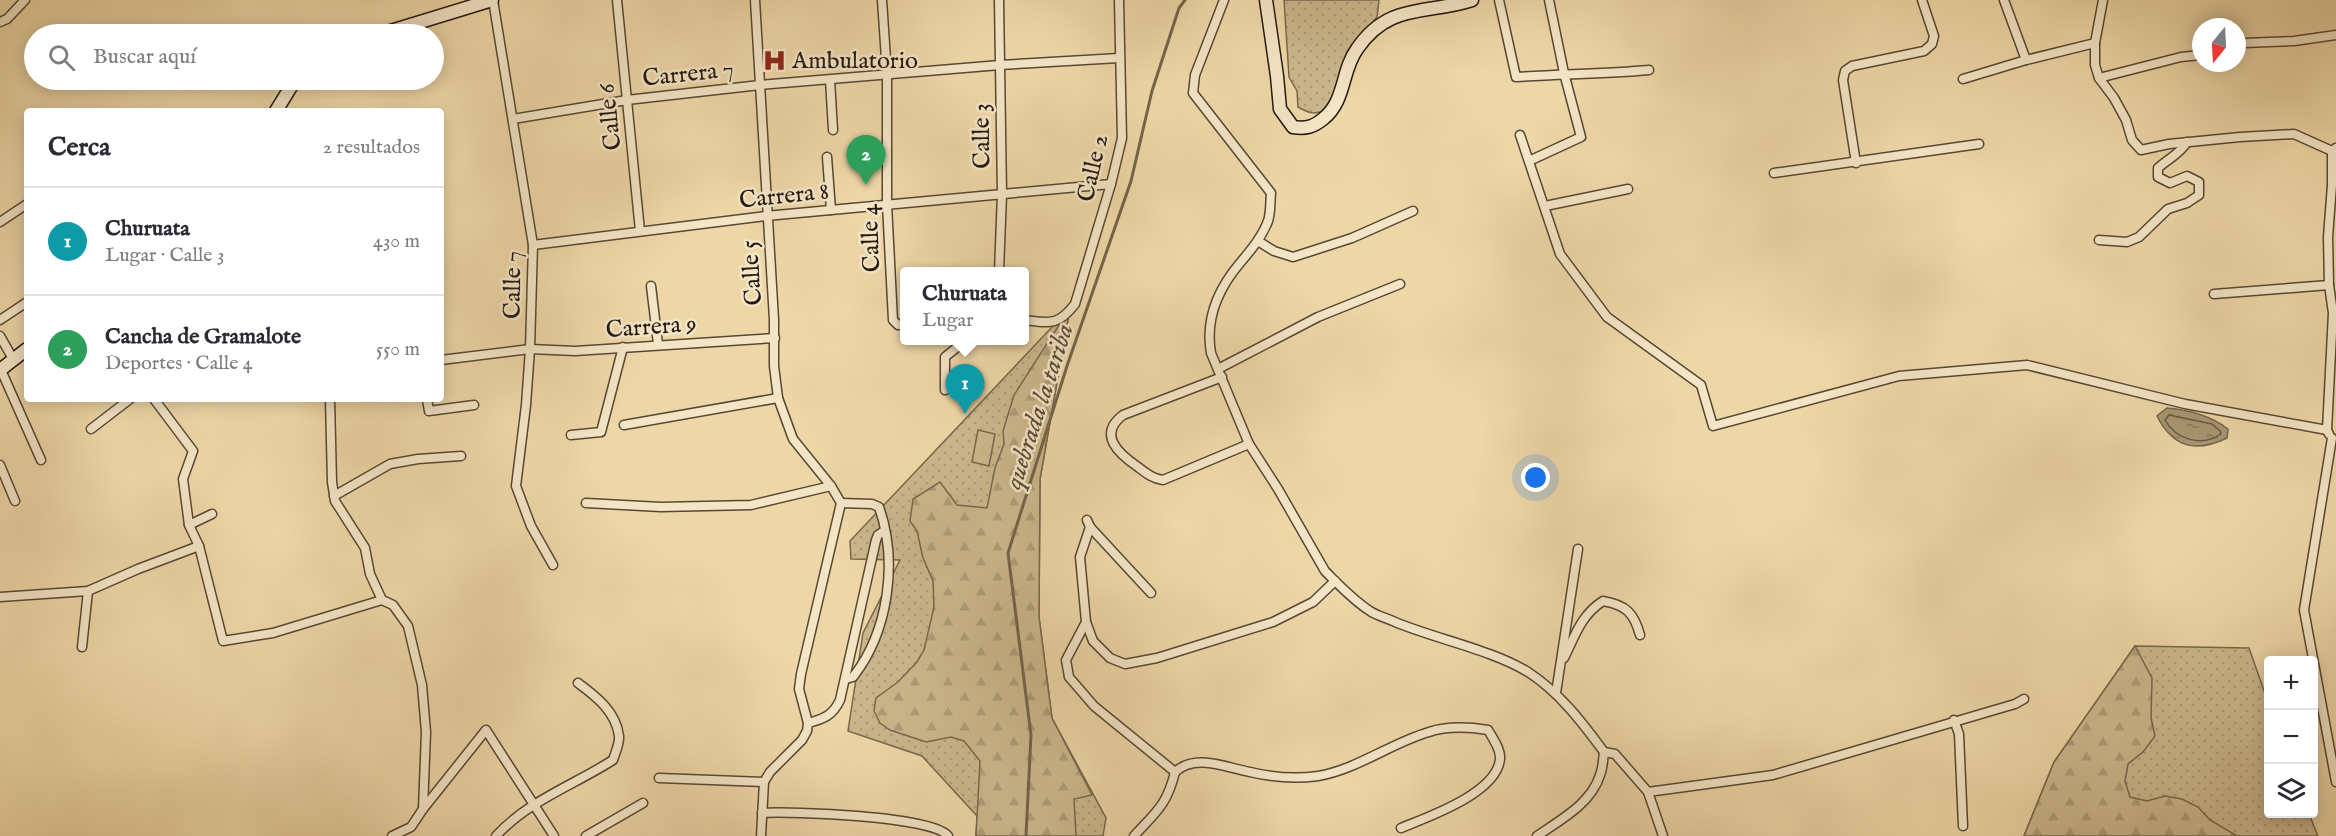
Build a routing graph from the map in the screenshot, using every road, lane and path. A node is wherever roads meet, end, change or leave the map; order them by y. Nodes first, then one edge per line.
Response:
1 (25, 0) edge
2 (492, 0) edge
3 (617, 0) edge
4 (755, 0) edge
5 (882, 0) edge
6 (999, 0) edge
7 (1119, 0) edge
8 (1224, 0) edge
9 (1266, 0) edge
10 (1499, 0) edge
11 (1549, 0) edge
12 (1922, 0) edge
13 (2004, 0) edge
14 (2103, 0) edge
15 (1467, 1) edge
16 (0, 22) edge
17 (414, 24) edge
18 (2336, 35) edge
19 (2095, 43) junction
20 (2246, 43) edge
21 (2192, 56) edge
22 (1119, 58) junction
23 (2026, 60) junction
24 (1000, 65) junction
25 (1649, 70) dead end
26 (1564, 74) junction
27 (887, 75) junction
28 (2099, 78) junction
29 (1963, 79) dead end
30 (830, 80) junction
31 (760, 85) junction
32 (289, 90) edge
33 (627, 100) junction
34 (278, 108) edge
35 (513, 119) junction
36 (832, 130) dead end
37 (1520, 135) dead end
38 (2187, 142) junction
39 (1979, 144) dead end
40 (2334, 150) edge
41 (826, 157) dead end
42 (1529, 161) junction
43 (1857, 163) junction
44 (1774, 173) dead end
45 (1111, 184) junction
46 (1628, 189) dead end
47 (1002, 194) junction
48 (887, 204) junction
49 (24, 206) edge
50 (1545, 206) junction
51 (831, 210) junction
52 (1413, 211) dead end
53 (766, 216) junction
54 (0, 222) edge
55 (640, 231) junction
56 (2099, 240) dead end
57 (1258, 241) junction
58 (533, 245) junction
59 (2332, 257) edge
60 (999, 267) edge
61 (1400, 284) dead end
62 (2329, 285) junction
63 (651, 286) dead end
64 (2214, 294) dead end
65 (24, 304) edge
66 (2334, 312) edge
67 (0, 320) edge
68 (1029, 320) edge
69 (900, 324) edge
70 (0, 336) edge
71 (775, 338) junction
72 (658, 344) junction
73 (960, 345) edge
74 (623, 347) junction
75 (531, 349) junction
76 (24, 351) edge
77 (13, 359) junction
78 (444, 360) edge
79 (0, 370) edge
80 (1220, 374) junction
81 (945, 390) dead end
82 (778, 398) junction
83 (126, 402) edge
84 (155, 402) edge
85 (330, 402) edge
86 (428, 402) edge
87 (474, 405) dead end
88 (624, 425) dead end
89 (91, 429) dead end
90 (571, 435) dead end
91 (2331, 436) edge
92 (1249, 444) junction
93 (461, 456) dead end
94 (41, 460) dead end
95 (0, 465) edge
96 (832, 488) junction
97 (334, 496) junction
98 (15, 501) dead end
99 (586, 503) dead end
100 (841, 503) junction
101 (212, 514) dead end
102 (189, 525) junction
103 (884, 531) junction
104 (200, 546) junction
105 (1578, 549) dead end
106 (553, 565) dead end
107 (1335, 581) junction
108 (88, 591) junction
109 (1151, 593) dead end
110 (0, 597) edge
111 (382, 600) junction
112 (1086, 622) junction
113 (1640, 635) dead end
114 (82, 647) dead end
115 (1560, 667) junction
116 (846, 679) junction
117 (578, 683) dead end
118 (1556, 693) junction
119 (2024, 699) dead end
120 (1954, 720) junction
121 (808, 723) junction
122 (1604, 752) junction
123 (1175, 772) junction
124 (659, 778) dead end
125 (764, 782) junction
126 (2336, 782) edge
127 (1648, 792) junction
128 (643, 803) dead end
129 (535, 805) junction
130 (423, 809) junction
131 (762, 813) junction
132 (1963, 826) dead end
133 (1401, 828) dead end
134 (392, 836) edge
135 (496, 836) edge
136 (554, 836) edge
137 (586, 836) edge
138 (761, 836) edge
139 (948, 836) edge
140 (1134, 836) edge
141 (1537, 836) edge
142 (1663, 836) edge

1 - 16 street
2 - 17 main road
2 - 35 street, Calle 7
3 - 33 street, Calle 6
4 - 31 street, Calle 5
5 - 27 street, Calle 4
6 - 24 street, Calle 3
7 - 22 street, Calle 2
8 - 57 street
9 - 15 main road
10 - 26 street
11 - 26 street
12 - 43 street
13 - 23 street
14 - 19 street
18 - 20 street
19 - 23 street
19 - 28 street
21 - 28 street
22 - 24 street, Carrera 7
22 - 45 street, Calle 2
23 - 29 street
24 - 27 street, Carrera 7
24 - 47 street, Calle 3
25 - 26 street
26 - 42 street
27 - 30 street, Carrera 7
27 - 48 street, Calle 4
28 - 38 street
30 - 31 street, Carrera 7
30 - 36 street
31 - 33 street, Carrera 7
31 - 53 street, Calle 5
32 - 34 main road
33 - 35 street, Carrera 7
33 - 55 street, Calle 6
35 - 58 street, Calle 7
37 - 42 street
38 - 40 street
38 - 56 street
39 - 43 street
40 - 59 street
41 - 51 street
42 - 50 street
43 - 44 street
45 - 47 street, Carrera 8
45 - 68 street, Calle 2
46 - 50 street
47 - 48 street, Carrera 8
47 - 60 street, Calle 3
48 - 51 street, Carrera 8
48 - 69 street, Calle 4
49 - 54 street
50 - 91 street
51 - 53 street, Carrera 8
52 - 57 street
53 - 55 street, Carrera 8
53 - 71 street, Calle 5
55 - 58 street, Carrera 8
57 - 80 street
58 - 75 street, Calle 7
59 - 62 street
61 - 80 street
62 - 64 street
62 - 66 street
63 - 72 street
65 - 67 street
66 - 91 street
70 - 77 street
71 - 72 street, Carrera 9
71 - 82 street, Calle 5
72 - 74 street, Carrera 9
73 - 81 street
74 - 75 street, Carrera 9
74 - 90 street
75 - 78 street, Carrera 9
75 - 106 street, Calle 7
76 - 77 main road
77 - 79 main road
79 - 94 street
80 - 92 street
80 - 92 street
82 - 88 street
82 - 96 street, Calle 5
83 - 89 street
84 - 102 street
85 - 97 street
86 - 87 street
91 - 126 street
92 - 107 street
93 - 97 street
95 - 98 street
96 - 99 street
96 - 100 street, Calle 5
97 - 111 street
100 - 103 street
100 - 121 street
101 - 102 street
102 - 104 street
103 - 116 street
103 - 116 street
104 - 108 street
104 - 111 street
105 - 115 street
107 - 112 street
107 - 118 street
108 - 110 street
108 - 114 street
109 - 112 street
111 - 130 street
112 - 123 street
113 - 115 street
115 - 118 street
116 - 121 street
117 - 129 street
118 - 122 street
119 - 120 street
120 - 127 street
120 - 132 street
121 - 125 street
122 - 127 street
122 - 141 street
123 - 133 street
123 - 140 street
124 - 125 street
125 - 131 street
127 - 142 street
128 - 137 street
129 - 130 street
129 - 135 street
129 - 136 street
130 - 134 street
131 - 138 street
131 - 139 street

